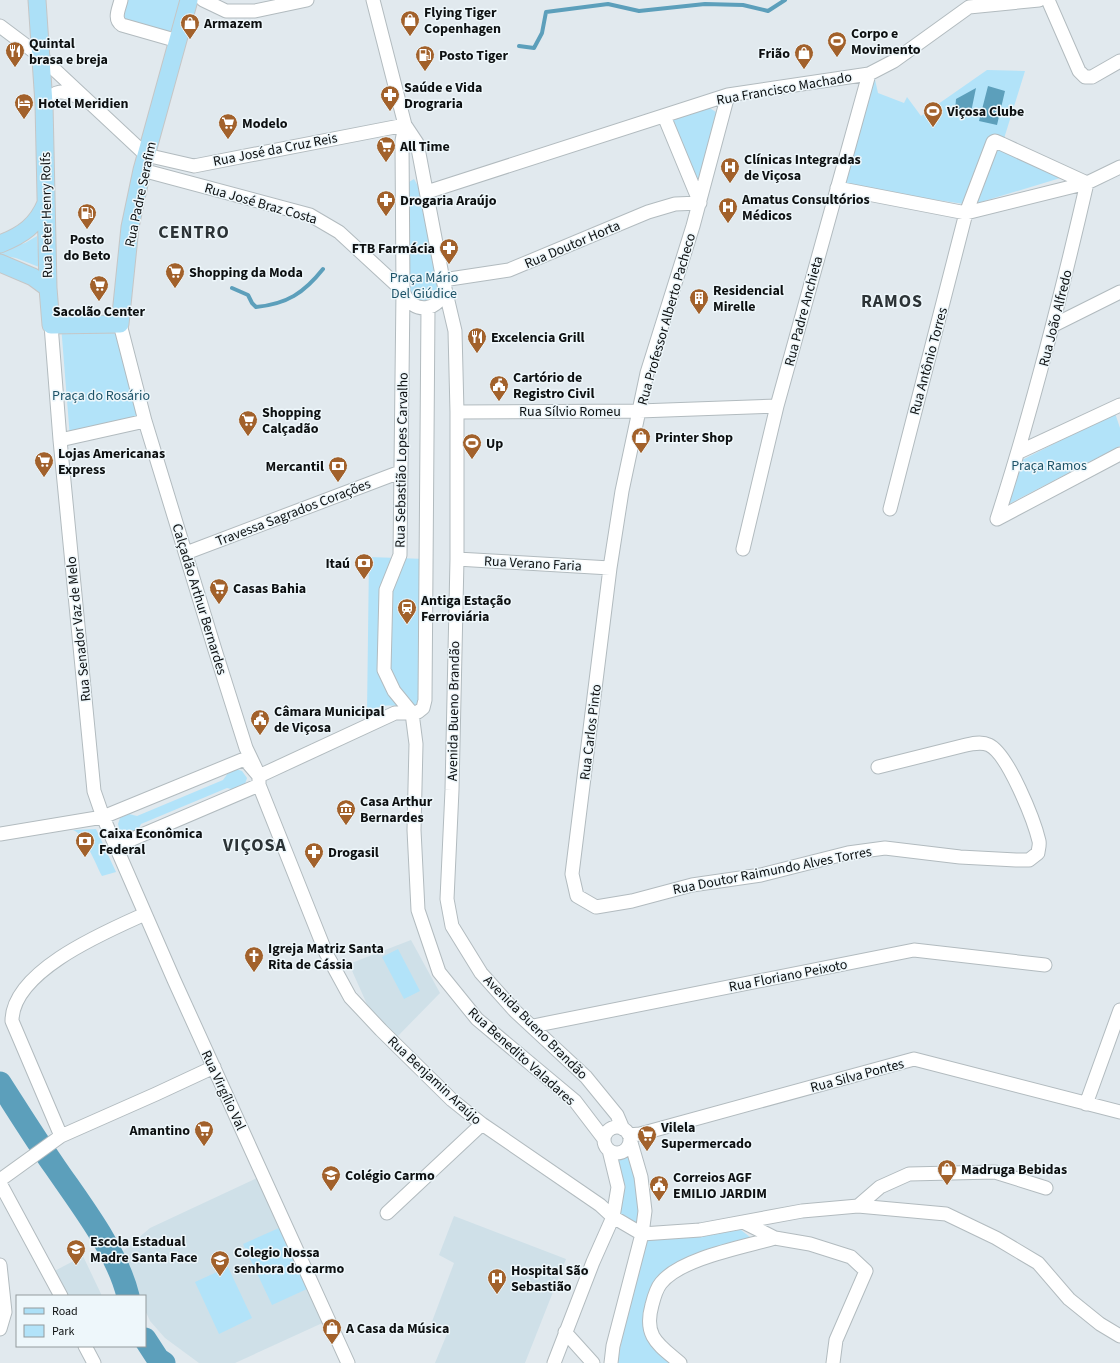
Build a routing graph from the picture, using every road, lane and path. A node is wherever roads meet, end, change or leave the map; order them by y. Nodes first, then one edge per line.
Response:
1 (37, 0) edge
2 (121, 0) edge
3 (188, 0) edge
4 (203, 0) edge
5 (307, 0) edge
6 (373, 0) edge
7 (1038, 0) edge
8 (1048, 0) edge
9 (969, 3) edge
10 (0, 26) edge
11 (178, 41) junction
12 (40, 56) junction
13 (1120, 61) edge
14 (869, 74) junction
15 (728, 95) junction
16 (86, 100) junction
17 (44, 104) junction
18 (664, 116) junction
19 (405, 125) junction
20 (144, 162) junction
21 (1120, 167) edge
22 (403, 181) junction
23 (1087, 184) junction
24 (426, 187) junction
25 (837, 188) junction
26 (46, 202) junction
27 (700, 203) junction
28 (966, 213) junction
29 (0, 244) edge
30 (0, 263) edge
31 (444, 283) junction
32 (48, 288) junction
33 (403, 291) junction
34 (1120, 292) edge
35 (428, 308) junction
36 (120, 324) junction
37 (51, 325) junction
38 (1054, 325) junction
39 (1120, 405) edge
40 (778, 406) junction
41 (639, 411) junction
42 (458, 412) junction
43 (145, 421) junction
44 (60, 440) junction
45 (1019, 452) junction
46 (1120, 454) edge
47 (400, 472) junction
48 (890, 509) dead end
49 (743, 549) dead end
50 (186, 553) junction
51 (457, 559) junction
52 (610, 568) junction
53 (412, 713) junction
54 (878, 768) dead end
55 (259, 780) junction
56 (103, 816) junction
57 (0, 834) edge
58 (116, 846) junction
59 (577, 896) joint
60 (305, 902) joint
61 (145, 914) junction
62 (1045, 965) dead end
63 (1120, 1010) edge
64 (533, 1026) junction
65 (214, 1067) junction
66 (1086, 1104) junction
67 (1120, 1112) edge
68 (482, 1124) junction
69 (627, 1134) junction
70 (61, 1136) junction
71 (607, 1145) junction
72 (0, 1182) edge
73 (1046, 1188) dead end
74 (858, 1206) junction
75 (387, 1213) dead end
76 (613, 1217) junction
77 (744, 1222) junction
78 (642, 1234) junction
79 (775, 1238) junction
80 (0, 1265) edge
81 (60, 1295) edge
82 (0, 1329) edge
83 (565, 1332) junction
84 (1120, 1336) edge
85 (86, 1347) edge
86 (94, 1363) edge
87 (348, 1363) edge
88 (554, 1363) edge
89 (593, 1363) edge
90 (611, 1363) edge
91 (680, 1363) edge
92 (833, 1363) edge

1 - 12 main road, Rua Peter Henry Rolfs
2 - 11 street
3 - 11 main road, Rua Padre Serafim
4 - 5 street
6 - 19 street, Avenida Bueno Brandão
7 - 9 street, Rua Francisco Machado
8 - 13 street
9 - 14 street, Rua Francisco Machado
10 - 12 street
11 - 20 main road, Rua Padre Serafim
12 - 16 street
12 - 17 main road, Rua Peter Henry Rolfs
14 - 15 street, Rua Francisco Machado
14 - 25 street, Rua Padre Anchieta
15 - 18 street, Rua Francisco Machado
15 - 27 street, Rua Professor Alberto Pacheco
16 - 17 street
16 - 20 street
17 - 26 main road, Rua Peter Henry Rolfs
18 - 24 street, Rua Francisco Machado
18 - 27 street
19 - 20 street, Rua José da Cruz Reis
19 - 22 street, Rua Sebastião Lopes Carvalho
19 - 24 street, Avenida Bueno Brandão
20 - 33 street, Rua José Braz Costa
20 - 36 main road, Rua Padre Serafim
21 - 23 street
22 - 24 street
22 - 33 street, Rua Sebastião Lopes Carvalho
23 - 28 street
23 - 28 street, Rua Antônio Torres
23 - 38 street, Rua João Alfredo
24 - 31 street, Avenida Bueno Brandão
25 - 28 street
25 - 40 street, Rua Padre Anchieta
26 - 29 main road
26 - 32 main road, Rua Peter Henry Rolfs
27 - 31 street, Rua Doutor Horta
27 - 41 street, Rua Professor Alberto Pacheco
28 - 48 street, Rua Antônio Torres
30 - 32 main road
31 - 35 street
31 - 42 street, Avenida Bueno Brandão
32 - 37 main road, Rua Peter Henry Rolfs
33 - 35 street, Rua José Braz Costa
33 - 47 street, Rua Sebastião Lopes Carvalho
34 - 38 street
35 - 53 street
36 - 37 main road
36 - 43 street, Calçadão Arthur Bernardes
37 - 44 street, Rua Senador Vaz de Melo
38 - 45 street, Rua João Alfredo
39 - 45 street
40 - 41 street, Rua Sílvio Romeu
40 - 49 street, Rua Padre Anchieta
41 - 42 street, Rua Sílvio Romeu
41 - 52 street, Rua Professor Alberto Pacheco
42 - 51 street, Avenida Bueno Brandão
43 - 44 street
43 - 50 street, Calçadão Arthur Bernardes
44 - 56 street, Rua Senador Vaz de Melo
45 - 46 street, Rua João Alfredo
47 - 50 street, Travessa Sagrados Corações
47 - 53 street, Rua Sebastião Lopes Carvalho
50 - 55 street, Calçadão Arthur Bernardes
51 - 52 street, Rua Verano Faria
51 - 64 street, Avenida Bueno Brandão
52 - 59 street, Rua Carlos Pinto
53 - 55 street
53 - 71 street, Rua Benedito Valadares
54 - 59 street, Rua Doutor Raimundo Alves Torres
55 - 56 street
55 - 58 street
55 - 60 street, Calçadão Arthur Bernardes
56 - 57 street
56 - 58 street, Rua Virgílio Val
58 - 61 street, Rua Virgílio Val
60 - 68 street, Rua Benjamin Araújo
61 - 65 street, Rua Virgílio Val
61 - 70 street
62 - 64 street, Rua Floriano Peixoto
63 - 66 street
64 - 69 street, Avenida Bueno Brandão
65 - 70 street
65 - 87 street, Rua Virgílio Val
66 - 67 street, Rua Silva Pontes
66 - 69 street, Rua Silva Pontes
68 - 75 street
68 - 76 street, Rua Benjamin Araújo
69 - 71 street
69 - 71 street
69 - 78 street, Avenida Bueno Brandão
70 - 72 street
71 - 76 street, Rua Benedito Valadares
72 - 81 street
73 - 74 street
74 - 77 street
74 - 84 street
76 - 78 street, Rua Benjamin Araújo
76 - 83 street, Rua Benedito Valadares
77 - 78 street
77 - 79 street
78 - 90 street, Avenida Bueno Brandão
79 - 91 street
79 - 92 street
80 - 82 street
83 - 88 street, Rua Benedito Valadares
83 - 89 street
85 - 86 street

